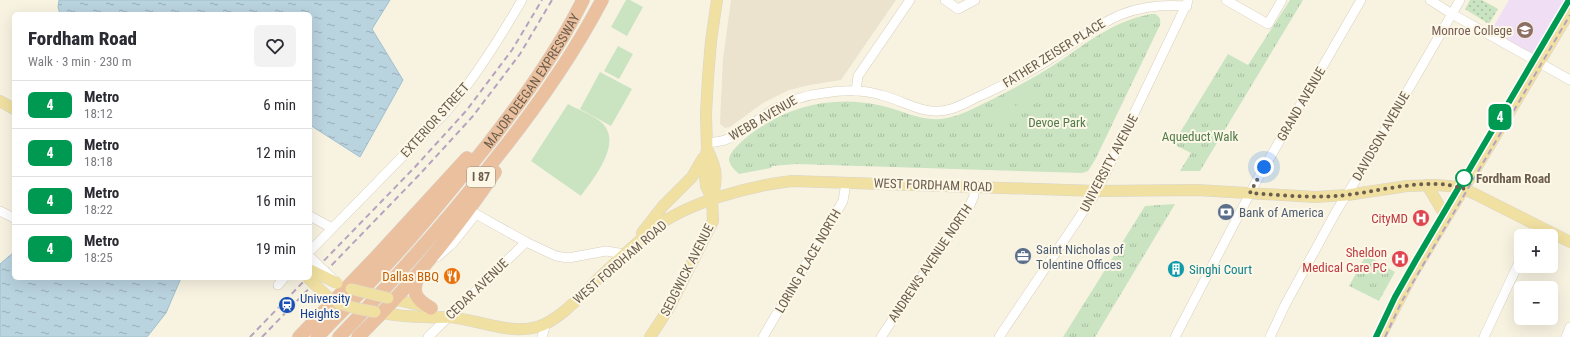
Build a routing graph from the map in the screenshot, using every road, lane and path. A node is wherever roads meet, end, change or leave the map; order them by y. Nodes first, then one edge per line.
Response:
1 (522, 0) edge
2 (583, 0) edge
3 (602, 0) edge
4 (717, 0) edge
5 (910, 0) edge
6 (945, 0) edge
7 (975, 0) edge
8 (1226, 0) edge
9 (1282, 0) edge
10 (1361, 0) edge
11 (1430, 0) edge
12 (1460, 0) edge
13 (1188, 3) edge
14 (1570, 11) edge
15 (1452, 14) junction
16 (1539, 62) junction
17 (1570, 80) edge
18 (856, 91) junction
19 (0, 101) edge
20 (538, 103) junction
21 (517, 106) junction
22 (12, 108) edge
23 (707, 146) junction
24 (846, 183) junction
25 (1427, 184) junction
26 (974, 187) junction
27 (1463, 189) junction
28 (1097, 191) junction
29 (1250, 193) junction
30 (1347, 196) junction
31 (712, 199) junction
32 (0, 211) edge
33 (12, 217) edge
34 (312, 217) edge
35 (1446, 217) junction
36 (1536, 226) junction
37 (332, 228) junction
38 (1534, 229) edge
39 (1569, 240) edge
40 (526, 242) junction
41 (312, 249) edge
42 (627, 252) junction
43 (312, 259) edge
44 (424, 266) junction
45 (312, 271) edge
46 (1514, 273) edge
47 (310, 280) edge
48 (344, 286) junction
49 (391, 299) junction
50 (334, 301) junction
51 (431, 308) junction
52 (379, 312) junction
53 (448, 317) junction
54 (546, 324) junction
55 (1570, 328) edge
56 (299, 337) edge
57 (317, 337) edge
58 (339, 337) edge
59 (358, 337) edge
60 (428, 337) edge
61 (542, 337) edge
62 (650, 337) edge
63 (763, 337) edge
64 (881, 337) edge
65 (998, 337) edge
66 (1175, 337) edge
67 (1270, 337) edge
68 (1380, 337) edge
69 (1484, 337) edge
70 (1566, 337) edge

1 - 37 street, EXTERIOR STREET
2 - 21 highway, MAJOR DEEGAN EXPRESSWAY / I 87
3 - 20 highway, MAJOR DEEGAN EXPRESSWAY / I 87
4 - 23 main road, SEDGWICK AVENUE
5 - 18 street
6 - 7 street
8 - 9 street
10 - 29 street, GRAND AVENUE
11 - 15 street
12 - 15 street, DAVIDSON AVENUE
13 - 18 street, FATHER ZEISER PLACE
13 - 28 street, UNIVERSITY AVENUE
14 - 16 main road
15 - 16 street
15 - 30 street, DAVIDSON AVENUE
16 - 17 street
16 - 27 main road
18 - 23 street, WEBB AVENUE
19 - 22 main road
20 - 44 highway
20 - 58 highway, MAJOR DEEGAN EXPRESSWAY / I 87
21 - 48 highway
21 - 57 highway, MAJOR DEEGAN EXPRESSWAY / I 87
23 - 31 main road, SEDGWICK AVENUE
23 - 42 main road
24 - 26 main road, WEST FORDHAM ROAD
24 - 31 main road, WEST FORDHAM ROAD
24 - 63 street, LORING PLACE NORTH
25 - 27 main road, WEST FORDHAM ROAD
25 - 30 main road, WEST FORDHAM ROAD
25 - 35 main road
26 - 28 main road, WEST FORDHAM ROAD
26 - 64 street, ANDREWS AVENUE NORTH
27 - 35 main road
27 - 36 main road, WEST FORDHAM ROAD
28 - 29 main road, WEST FORDHAM ROAD
28 - 65 street, UNIVERSITY AVENUE
29 - 30 main road, WEST FORDHAM ROAD
29 - 66 street, GRAND AVENUE
30 - 67 street, DAVIDSON AVENUE
31 - 42 main road, WEST FORDHAM ROAD
31 - 62 main road, SEDGWICK AVENUE
32 - 33 street
34 - 37 street
35 - 68 main road
36 - 38 street
36 - 39 main road, WEST FORDHAM ROAD
37 - 41 street, EXTERIOR STREET
40 - 42 street
40 - 44 street
40 - 53 street, CEDAR AVENUE
42 - 54 main road, WEST FORDHAM ROAD
43 - 48 street, bridge
44 - 49 highway
44 - 51 highway
45 - 48 main road, WEST FORDHAM ROAD, bridge
46 - 69 street
47 - 50 main road, WEST FORDHAM ROAD, bridge
48 - 49 main road, WEST FORDHAM ROAD, bridge
48 - 50 highway
49 - 51 main road, WEST FORDHAM ROAD
49 - 52 highway
50 - 52 main road, WEST FORDHAM ROAD, bridge
50 - 56 highway
51 - 53 main road, WEST FORDHAM ROAD
52 - 53 main road, WEST FORDHAM ROAD
52 - 59 highway
53 - 54 main road, WEST FORDHAM ROAD
53 - 60 street, CEDAR AVENUE
54 - 61 street
55 - 70 street

